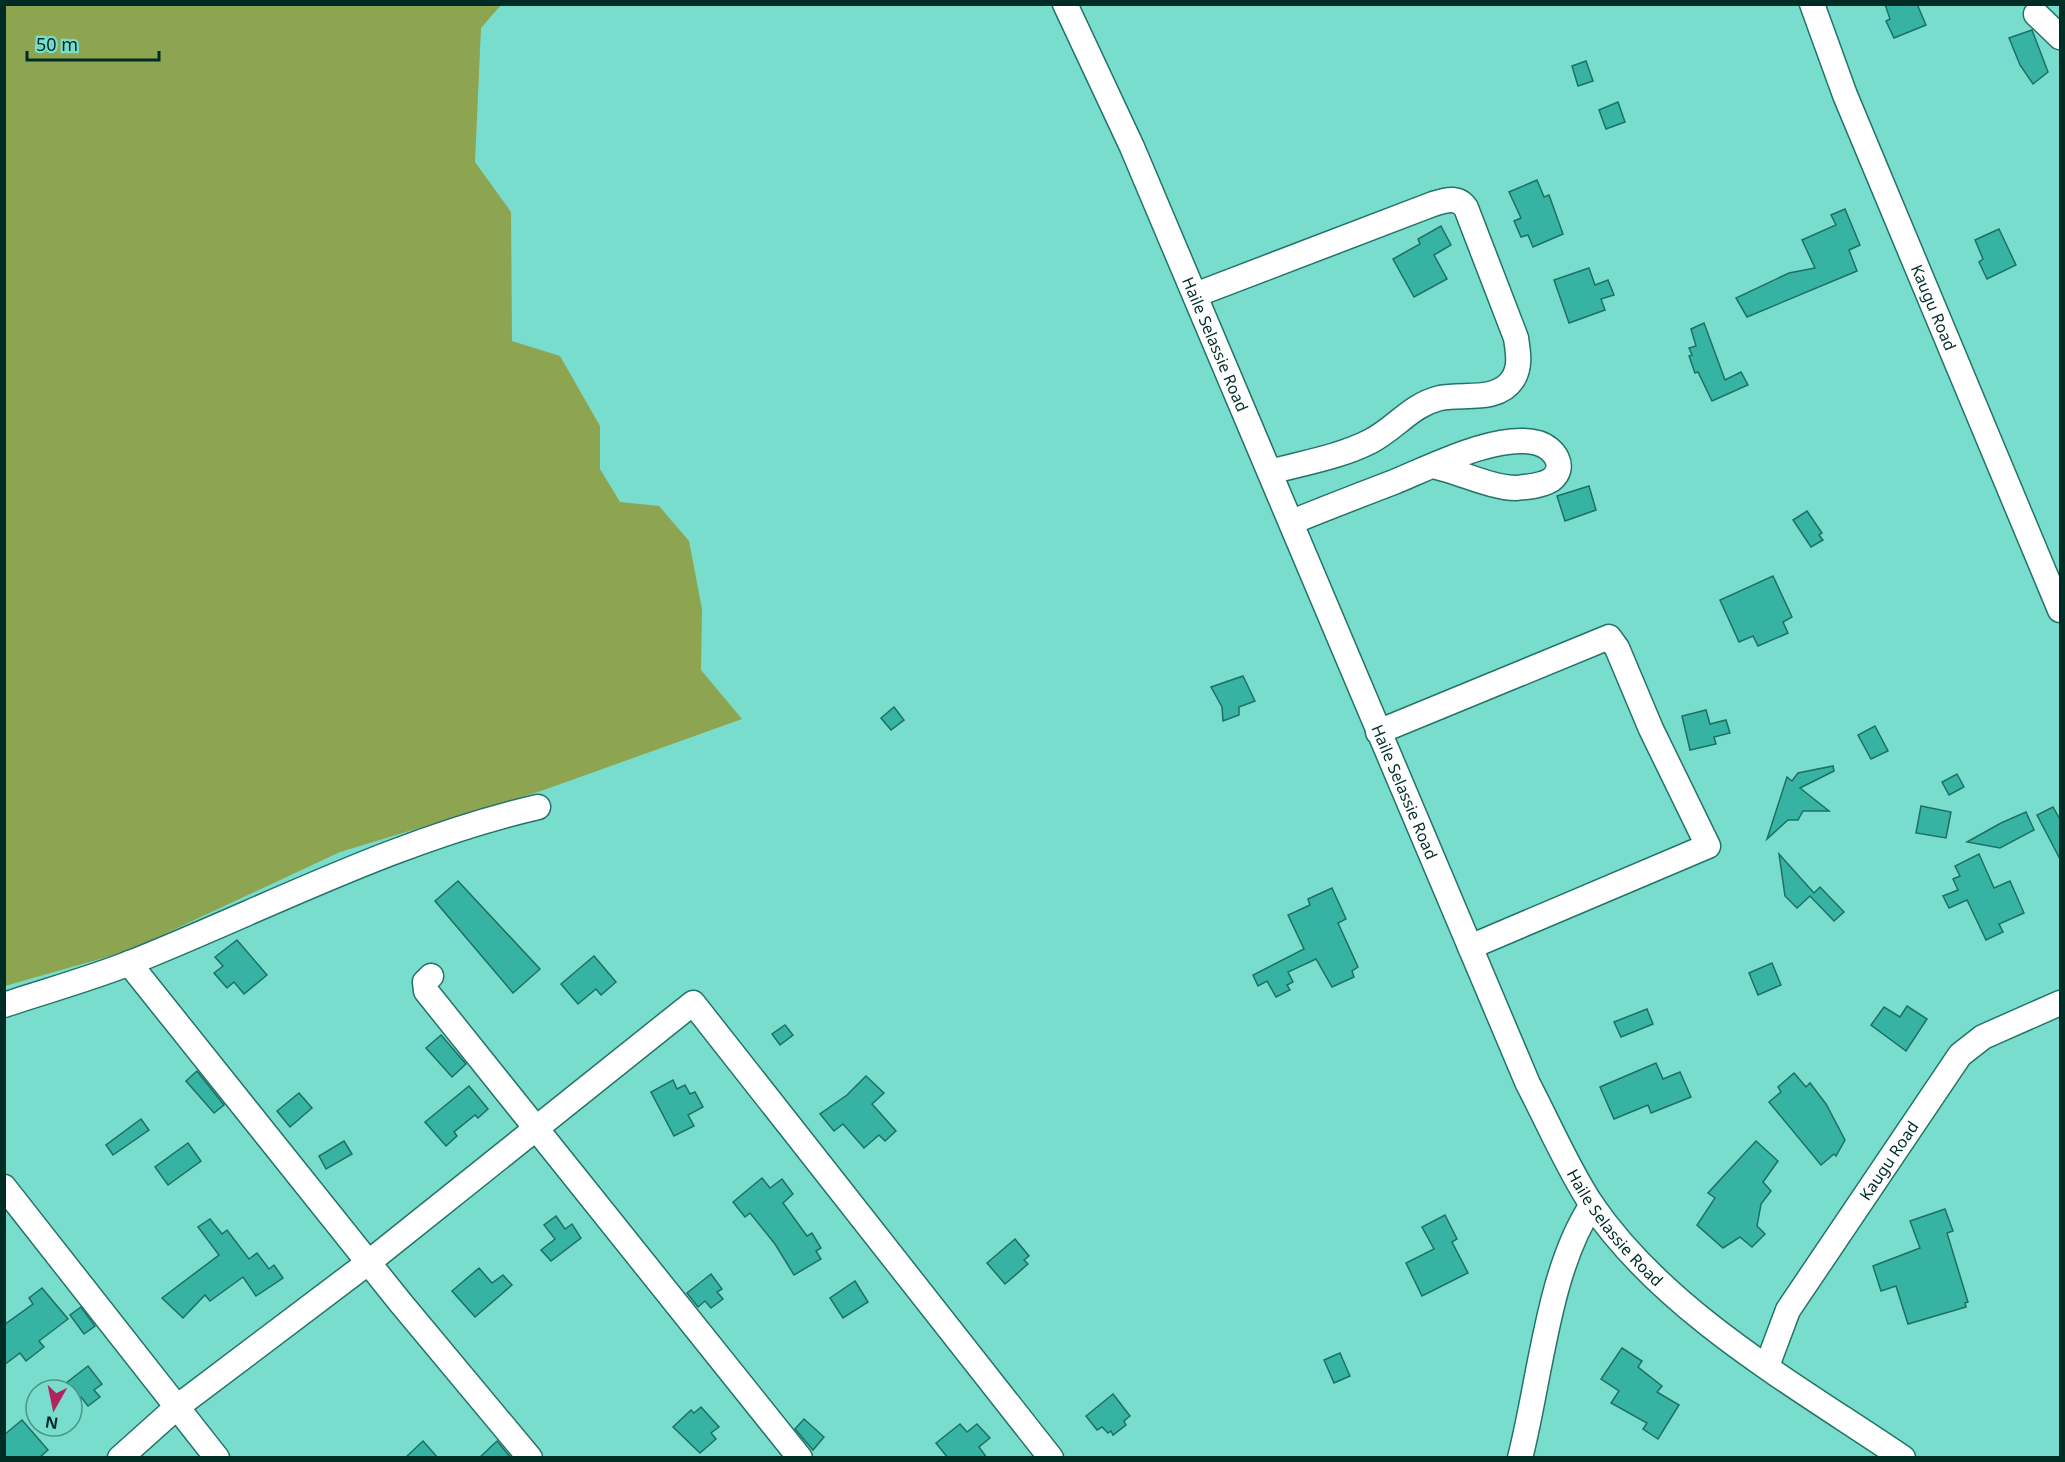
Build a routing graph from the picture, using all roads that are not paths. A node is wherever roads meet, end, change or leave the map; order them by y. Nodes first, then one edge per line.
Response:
1 (1065, 4) edge
2 (1812, 4) edge
3 (2036, 14) dead end
4 (2061, 36) edge
5 (1195, 295) junction
6 (1432, 466) dead end
7 (1270, 472) junction
8 (1292, 522) junction
9 (2061, 610) edge
10 (1378, 732) junction
11 (538, 807) dead end
12 (1470, 947) junction
13 (129, 963) junction
14 (430, 976) dead end
15 (2061, 1003) edge
16 (4, 1005) edge
17 (536, 1129) junction
18 (4, 1187) edge
19 (1592, 1205) junction
20 (369, 1262) junction
21 (1767, 1366) junction
22 (177, 1407) junction
23 (120, 1458) edge
24 (217, 1458) edge
25 (530, 1458) edge
26 (800, 1458) edge
27 (1051, 1458) edge
28 (1520, 1458) edge
29 (1903, 1458) edge

1 - 5 street, Haile Selassie Road
2 - 9 street, Kaugu Road
3 - 4 street
5 - 7 street, Haile Selassie Road
5 - 7 street
6 - 8 street
7 - 8 street, Haile Selassie Road
8 - 10 street, Haile Selassie Road
10 - 12 street, Haile Selassie Road
10 - 12 street
11 - 13 street
12 - 19 street, Haile Selassie Road
13 - 16 street
13 - 20 street
14 - 17 street
15 - 21 street, Kaugu Road
17 - 20 street
17 - 26 street
17 - 27 street
18 - 22 street
19 - 21 street, Haile Selassie Road
19 - 28 street
20 - 22 street
20 - 25 street
21 - 29 street, Haile Selassie Road
22 - 23 street
22 - 24 street

